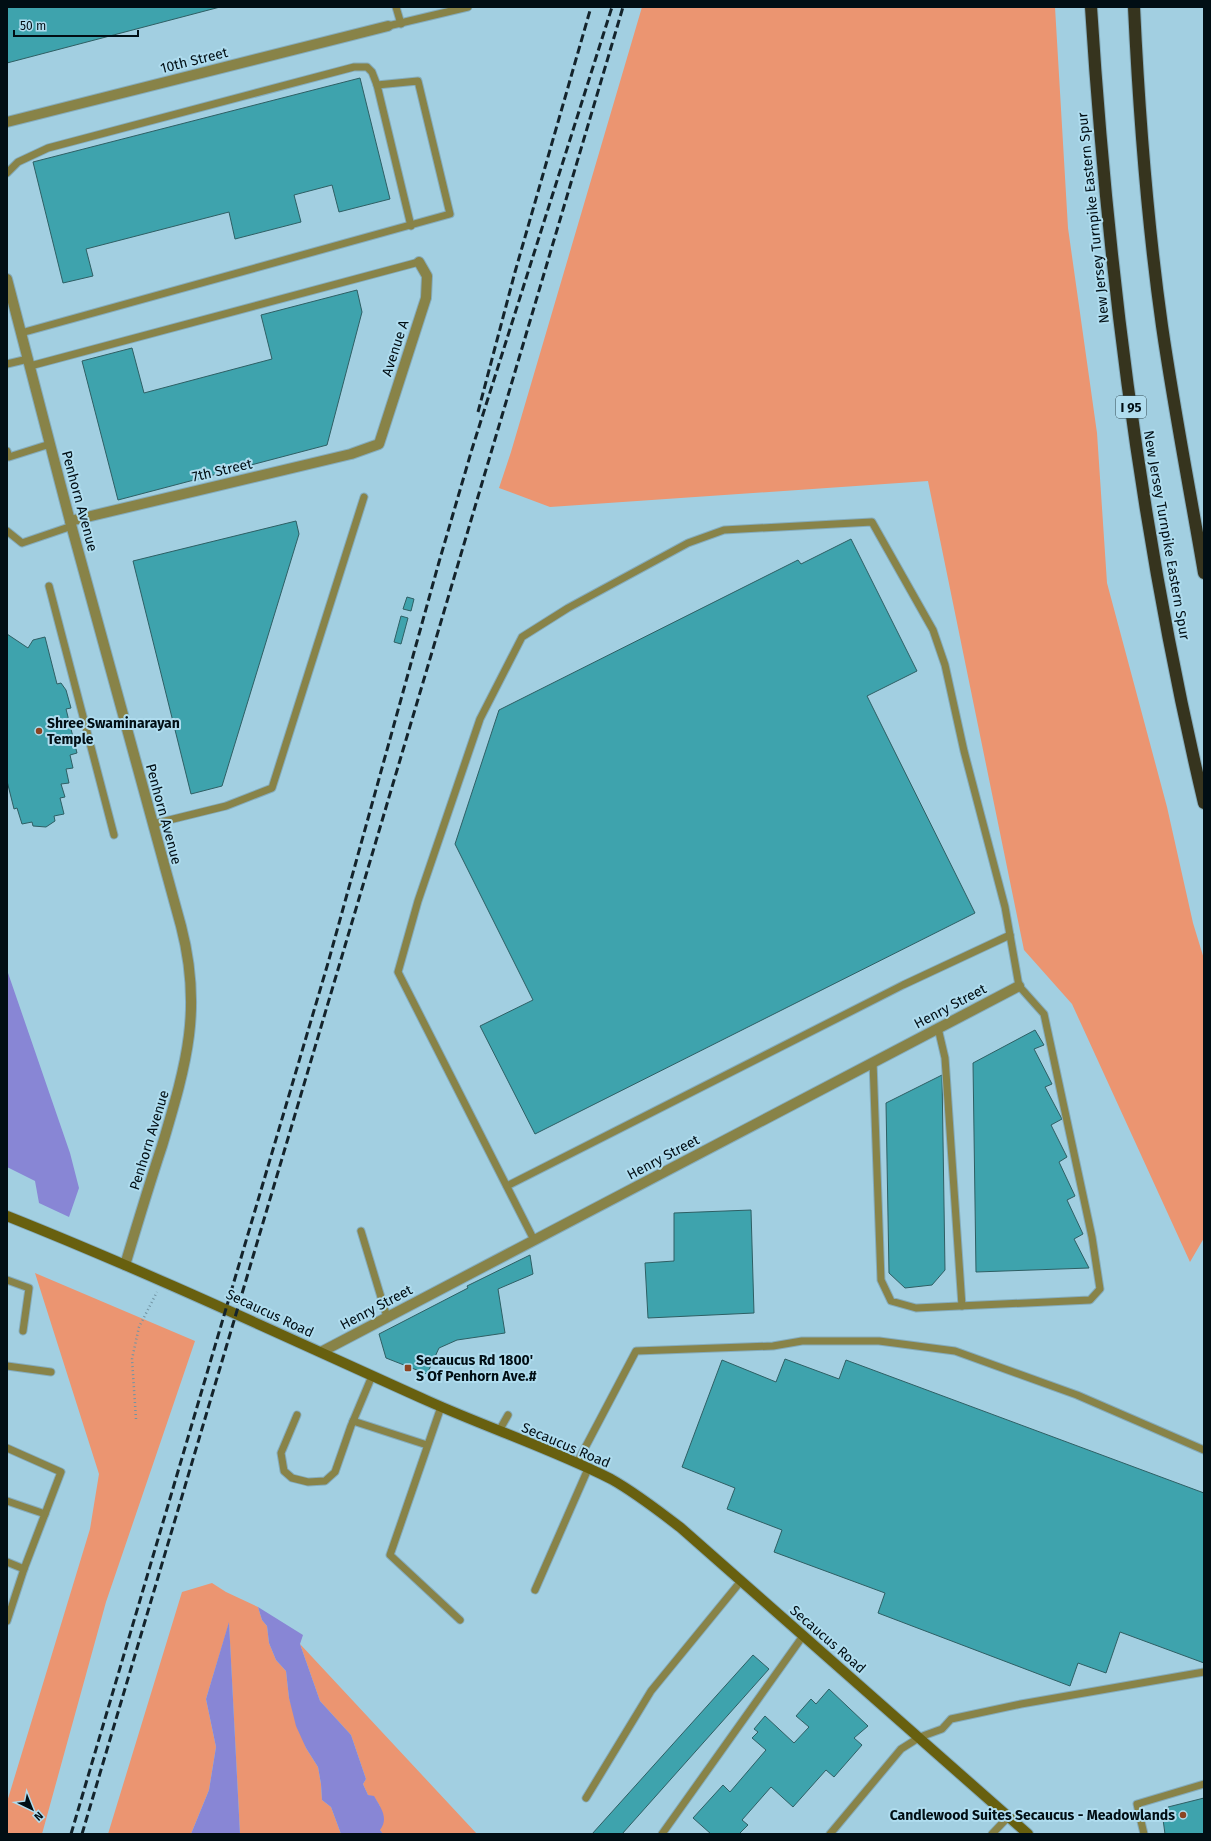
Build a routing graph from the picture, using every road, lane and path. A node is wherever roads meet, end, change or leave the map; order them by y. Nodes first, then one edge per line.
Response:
1 (396, 7) edge
2 (468, 7) edge
3 (1090, 7) edge
4 (1134, 7) edge
5 (400, 24) junction
6 (388, 26) joint
7 (377, 85) junction
8 (7, 122) edge
9 (7, 173) edge
10 (412, 226) junction
11 (419, 262) joint
12 (7, 278) edge
13 (21, 333) junction
14 (29, 362) junction
15 (7, 364) edge
16 (50, 444) junction
17 (379, 444) joint
18 (7, 451) edge
19 (364, 496) dead end
20 (71, 524) junction
21 (7, 531) edge
22 (1204, 573) edge
23 (49, 586) dead end
24 (1204, 803) edge
25 (153, 824) junction
26 (114, 835) dead end
27 (1010, 935) junction
28 (1019, 986) junction
29 (938, 1028) junction
30 (874, 1062) junction
31 (507, 1186) junction
32 (7, 1216) edge
33 (361, 1231) dead end
34 (534, 1240) junction
35 (125, 1265) junction
36 (7, 1280) edge
37 (163, 1281) junction
38 (962, 1306) junction
39 (387, 1317) junction
40 (23, 1331) dead end
41 (321, 1352) junction
42 (7, 1366) edge
43 (50, 1372) dead end
44 (372, 1376) junction
45 (441, 1407) junction
46 (297, 1415) dead end
47 (508, 1415) dead end
48 (136, 1420) dead end
49 (353, 1421) junction
50 (499, 1431) junction
51 (427, 1445) junction
52 (7, 1448) edge
53 (1204, 1450) edge
54 (577, 1463) junction
55 (588, 1468) junction
56 (7, 1501) edge
57 (45, 1514) junction
58 (7, 1562) edge
59 (24, 1568) junction
60 (741, 1581) junction
61 (535, 1590) dead end
62 (460, 1620) dead end
63 (7, 1621) edge
64 (803, 1636) junction
65 (1204, 1672) edge
66 (920, 1737) junction
67 (1204, 1784) edge
68 (586, 1798) dead end
69 (1009, 1816) junction
70 (662, 1834) edge
71 (830, 1834) edge
72 (992, 1834) edge
73 (1028, 1834) edge
74 (1144, 1834) edge

1 - 5 lane
2 - 5 lane
3 - 24 highway, New Jersey Turnpike Eastern Spur / I 95
4 - 22 highway, New Jersey Turnpike Eastern Spur
5 - 6 lane
6 - 8 street, 10th Street
7 - 9 lane
7 - 10 lane
7 - 10 lane
10 - 13 lane
11 - 14 lane
11 - 17 street, Avenue A
12 - 13 street, Penhorn Avenue
13 - 14 street, Penhorn Avenue
14 - 15 lane
14 - 16 street, Penhorn Avenue
16 - 18 lane
16 - 20 street, Penhorn Avenue
17 - 20 street, 7th Street
19 - 25 lane
20 - 21 lane
20 - 25 street, Penhorn Avenue
23 - 26 lane
25 - 35 street, Penhorn Avenue
27 - 28 lane
27 - 31 lane
27 - 31 lane
28 - 29 street, Henry Street
28 - 38 lane
29 - 30 street, Henry Street
29 - 38 lane
30 - 34 street, Henry Street
30 - 38 lane
31 - 34 lane
32 - 35 main road, Secaucus Road
33 - 39 lane
34 - 39 street, Henry Street
35 - 37 main road, Secaucus Road
36 - 40 lane
37 - 41 main road, Secaucus Road
37 - 48 path
39 - 41 street, Henry Street
41 - 44 main road, Secaucus Road
42 - 43 lane
44 - 45 main road, Secaucus Road
44 - 49 lane
45 - 50 main road, Secaucus Road
45 - 51 lane
46 - 49 lane
47 - 50 lane
49 - 51 lane
50 - 54 main road, Secaucus Road
51 - 62 lane
52 - 57 lane
53 - 54 lane
54 - 55 main road, Secaucus Road
55 - 60 main road, Secaucus Road
55 - 61 lane
56 - 57 lane
57 - 59 lane
58 - 59 lane
59 - 63 lane
60 - 64 main road, Secaucus Road
60 - 68 lane
64 - 66 main road, Secaucus Road
64 - 70 lane
65 - 66 lane
66 - 69 main road, Secaucus Road
66 - 71 lane
67 - 74 lane
69 - 72 lane
69 - 73 main road, Secaucus Road

